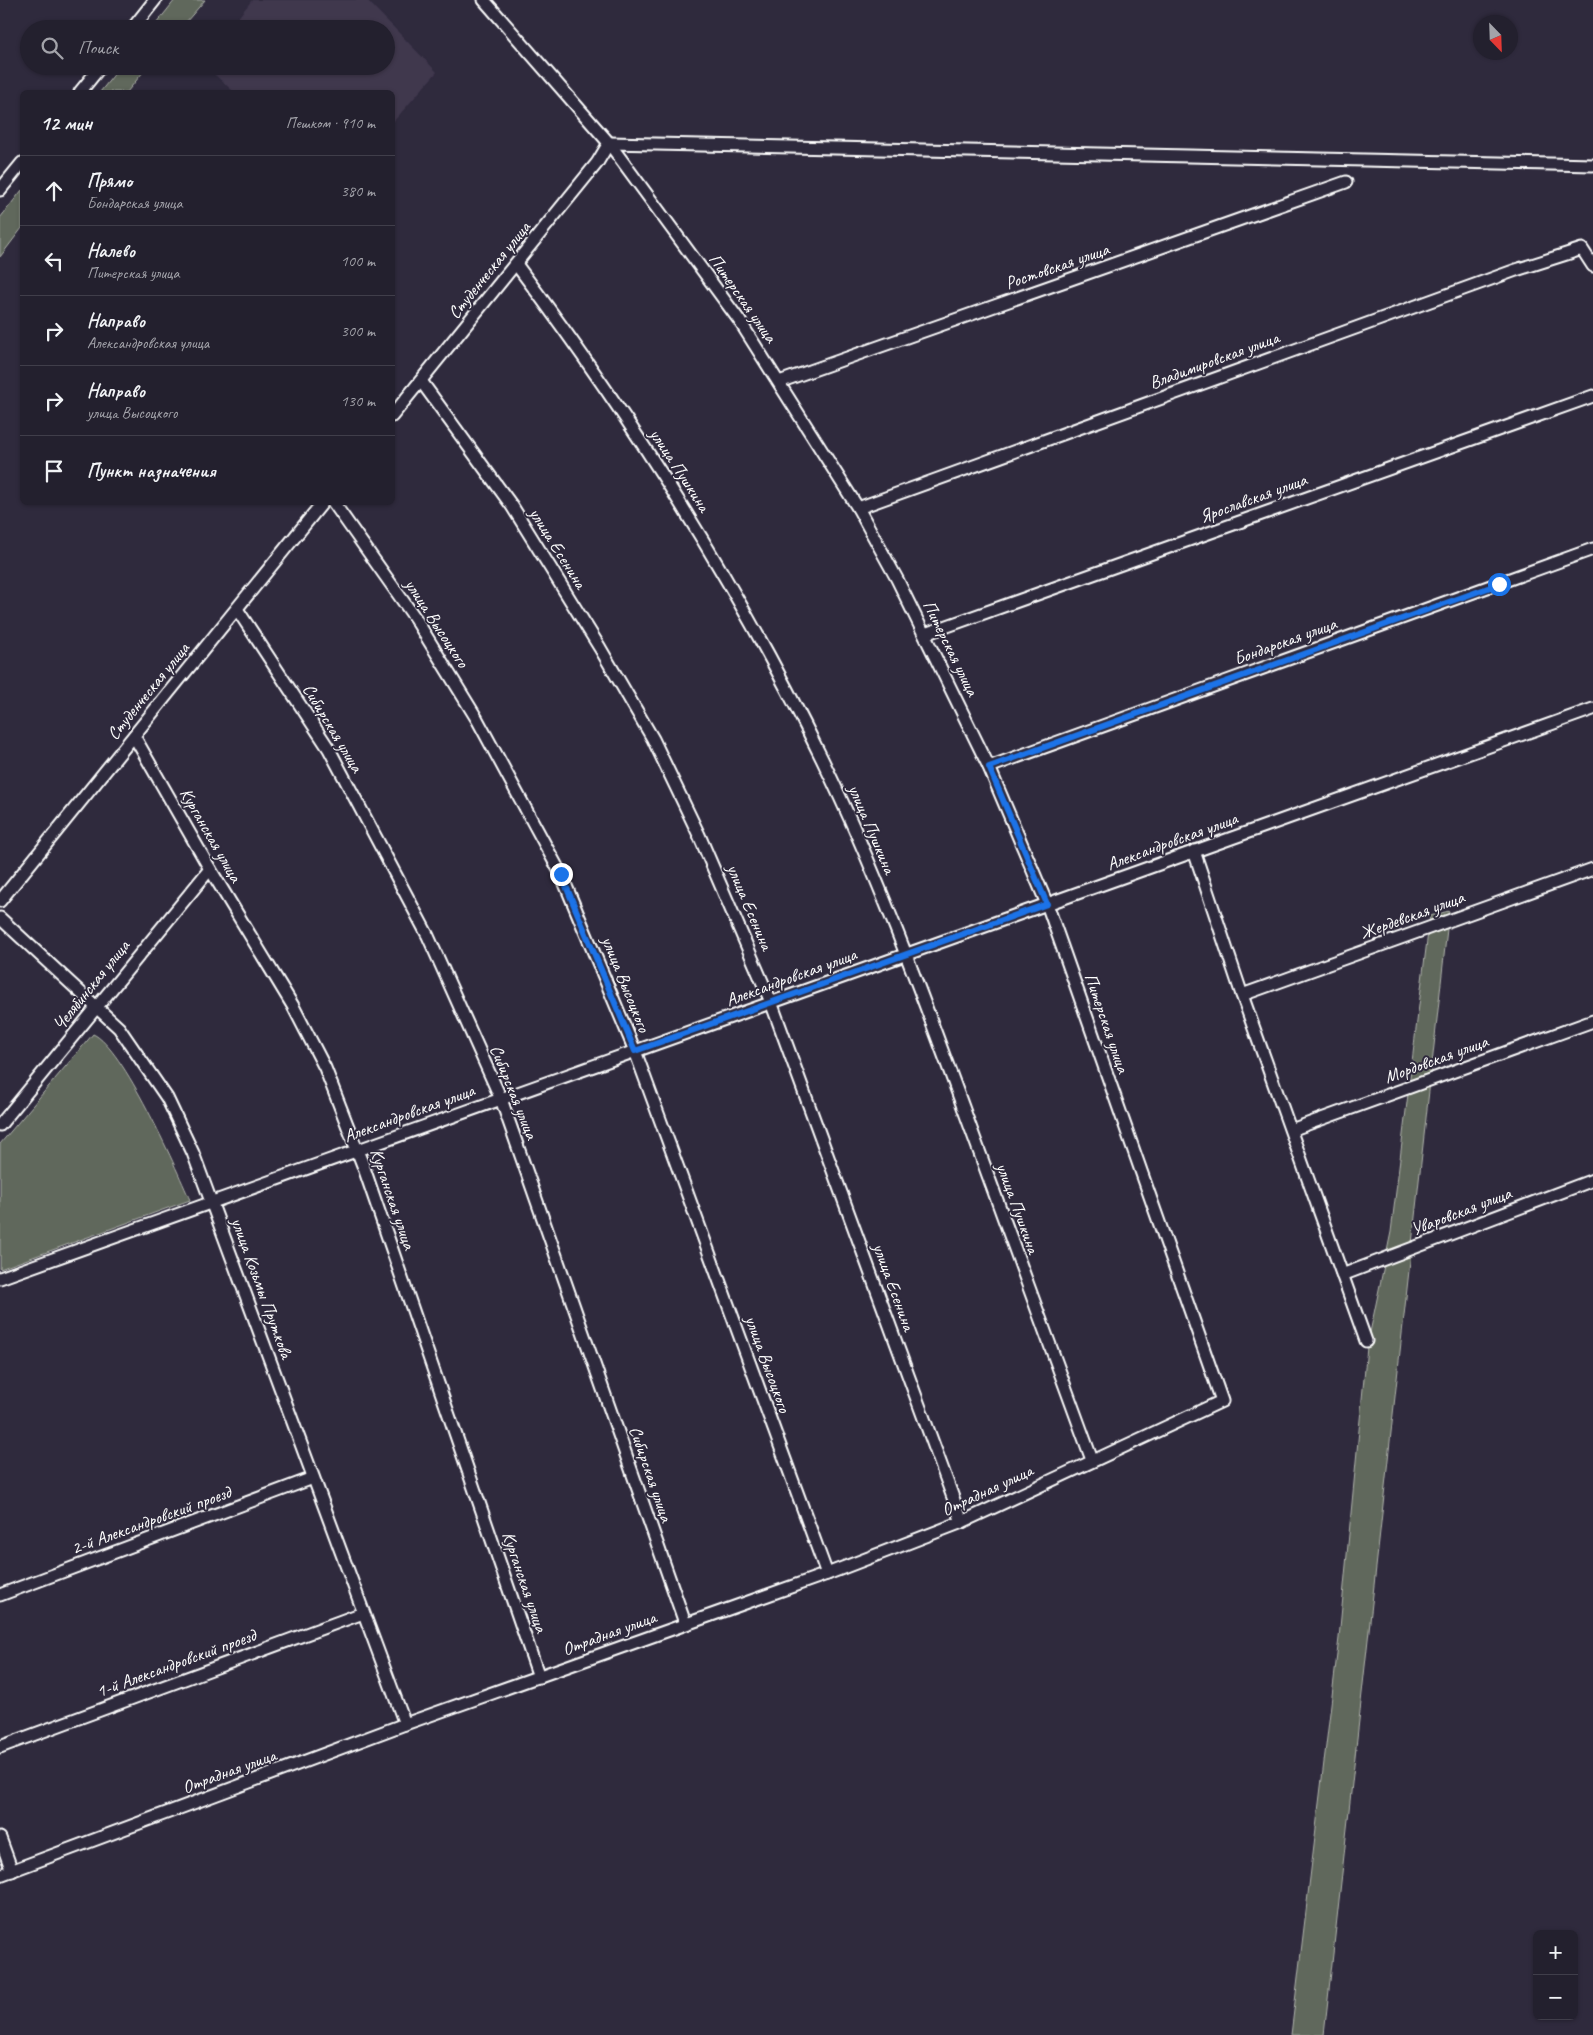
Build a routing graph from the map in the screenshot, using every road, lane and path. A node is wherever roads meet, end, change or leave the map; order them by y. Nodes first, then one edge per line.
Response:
1 (155, 0) edge
2 (484, 0) edge
3 (139, 20) edge
4 (94, 75) edge
5 (82, 90) edge
6 (609, 143) junction
7 (20, 165) edge
8 (1593, 165) edge
9 (1346, 182) dead end
10 (0, 190) edge
11 (516, 264) junction
12 (1593, 266) edge
13 (421, 381) junction
14 (779, 382) junction
15 (1593, 396) edge
16 (395, 412) edge
17 (321, 505) edge
18 (335, 505) edge
19 (858, 508) junction
20 (1593, 549) edge
21 (237, 609) junction
22 (925, 634) junction
23 (1593, 709) edge
24 (134, 736) junction
25 (989, 767) junction
26 (1194, 852) junction
27 (210, 869) junction
28 (1593, 869) edge
29 (0, 901) edge
30 (1047, 904) junction
31 (0, 918) edge
32 (907, 954) junction
33 (1242, 995) junction
34 (771, 1002) junction
35 (96, 1006) junction
36 (1593, 1021) edge
37 (635, 1051) junction
38 (501, 1099) junction
39 (0, 1125) edge
40 (1290, 1130) junction
41 (358, 1150) junction
42 (1593, 1180) edge
43 (211, 1202) junction
44 (1342, 1275) junction
45 (0, 1278) edge
46 (1366, 1341) dead end
47 (1222, 1401) joint
48 (1092, 1460) junction
49 (313, 1478) junction
50 (962, 1522) junction
51 (827, 1574) junction
52 (0, 1594) edge
53 (364, 1613) junction
54 (685, 1623) junction
55 (539, 1677) junction
56 (405, 1724) junction
57 (0, 1747) edge
58 (0, 1838) edge
59 (12, 1871) junction
60 (0, 1875) edge

1 - 3 street
2 - 6 street, Питерская улица
4 - 5 street
6 - 8 street
6 - 11 street, Студенческая улица
6 - 14 street, Питерская улица
7 - 10 street
9 - 14 street, Ростовская улица
11 - 13 street, Студенческая улица
11 - 32 street, улица Пушкина
12 - 19 street, Владимировская улица
13 - 16 street, Студенческая улица
13 - 34 street, улица Есенина
14 - 19 street, Питерская улица
15 - 22 street, Ярославская улица
17 - 21 street, Студенческая улица
18 - 37 street, улица Высоцкого
19 - 22 street, Питерская улица
20 - 25 street, Бондарская улица
21 - 24 street, Студенческая улица
21 - 38 street, Сибирская улица
22 - 25 street, Питерская улица
23 - 26 street, Александровская улица
24 - 27 street, Курганская улица
24 - 29 street, Студенческая улица
25 - 30 street, Питерская улица
26 - 30 street, Александровская улица
26 - 33 street
27 - 35 street, Челябинская улица
27 - 41 street, Курганская улица
28 - 33 street, Жердевская улица
30 - 32 street, Александровская улица
30 - 47 street, Питерская улица
31 - 35 street, улица Козьмы Пруткова
32 - 34 street, Александровская улица
32 - 48 street, улица Пушкина
33 - 40 street
34 - 37 street, Александровская улица
34 - 50 street, улица Есенина
35 - 39 street, Челябинская улица
35 - 43 street, улица Козьмы Пруткова
36 - 40 street, Мордовская улица
37 - 38 street, Александровская улица
37 - 51 street, улица Высоцкого
38 - 41 street, Александровская улица
38 - 54 street, Сибирская улица
40 - 44 street
41 - 43 street, Александровская улица
41 - 55 street, Курганская улица
42 - 44 street, Уваровская улица
43 - 45 street, Александровская улица
43 - 49 street, улица Козьмы Пруткова
44 - 46 street
47 - 48 street, Отрадная улица
48 - 50 street, Отрадная улица
49 - 52 street, 2-й Александровский проезд
49 - 53 street, улица Козьмы Пруткова
50 - 51 street, Отрадная улица
51 - 54 street, Отрадная улица
53 - 56 street, улица Козьмы Пруткова
53 - 57 street, 1-й Александровский проезд
54 - 55 street, Отрадная улица
55 - 56 street, Отрадная улица
56 - 59 street, Отрадная улица
58 - 59 street
59 - 60 street, Отрадная улица

